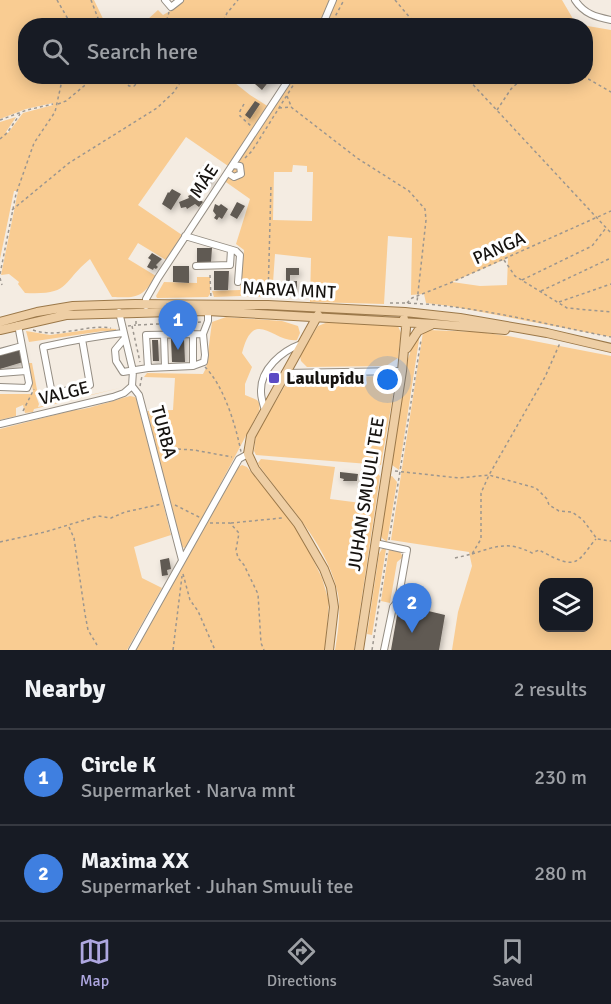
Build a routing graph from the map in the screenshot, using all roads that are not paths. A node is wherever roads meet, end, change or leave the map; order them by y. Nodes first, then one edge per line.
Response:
1 (165, 0) edge
2 (180, 0) edge
3 (333, 0) edge
4 (575, 0) edge
5 (325, 18) edge
6 (611, 20) edge
7 (286, 84) edge
8 (235, 165) junction
9 (228, 173) junction
10 (185, 236) junction
11 (231, 250) junction
12 (196, 266) dead end
13 (238, 282) dead end
14 (146, 308) junction
15 (119, 309) junction
16 (335, 309) junction
17 (208, 311) junction
18 (401, 312) junction
19 (273, 314) junction
20 (316, 318) junction
21 (0, 322) edge
22 (407, 323) junction
23 (435, 324) junction
24 (18, 325) junction
25 (0, 330) edge
26 (193, 334) junction
27 (203, 334) junction
28 (124, 335) junction
29 (164, 335) junction
30 (82, 339) junction
31 (576, 341) junction
32 (302, 342) junction
33 (22, 346) junction
34 (611, 348) edge
35 (0, 352) edge
36 (404, 354) junction
37 (193, 366) junction
38 (165, 367) junction
39 (148, 368) junction
40 (26, 371) junction
41 (133, 371) junction
42 (402, 371) junction
43 (0, 373) edge
44 (285, 373) junction
45 (132, 386) junction
46 (0, 387) edge
47 (265, 410) junction
48 (0, 424) edge
49 (243, 457) junction
50 (375, 543) junction
51 (182, 560) junction
52 (132, 650) edge
53 (329, 650) edge
54 (359, 650) edge
55 (384, 650) edge

1 - 2 street
3 - 5 street
4 - 6 street
7 - 8 street, MÄE
8 - 9 street, MÄE
8 - 9 street
9 - 10 street, MÄE
10 - 11 street
10 - 14 street, MÄE
11 - 12 street
11 - 13 street
14 - 15 main road, NARVA MNT
14 - 15 main road, NARVA MNT
14 - 16 main road, NARVA MNT
14 - 17 main road, NARVA MNT
15 - 21 main road, NARVA MNT
15 - 24 main road, NARVA MNT
15 - 28 street
16 - 18 main road, NARVA MNT
16 - 20 main road
17 - 19 main road, NARVA MNT
17 - 27 street
18 - 22 main road
18 - 31 main road, NARVA MNT
19 - 20 main road, NARVA MNT
19 - 32 main road
20 - 22 main road, NARVA MNT
20 - 32 main road
22 - 23 main road, NARVA MNT
22 - 36 main road, JUHAN SMUULI TEE
23 - 31 main road, NARVA MNT
23 - 36 main road
24 - 25 main road, NARVA MNT
24 - 33 street
26 - 27 street
26 - 29 street
26 - 37 street
27 - 37 street
28 - 30 street
28 - 41 street
28 - 41 street
29 - 38 street
29 - 39 street
30 - 30 street
31 - 34 main road, NARVA MNT
32 - 44 main road
32 - 47 street
33 - 35 street
33 - 40 street
36 - 42 main road, JUHAN SMUULI TEE
37 - 38 street
38 - 39 street
39 - 41 street
40 - 43 street
40 - 46 street
41 - 45 street
42 - 44 street
42 - 50 main road, JUHAN SMUULI TEE
44 - 47 main road
45 - 48 street, VALGE
45 - 51 street, TURBA
47 - 49 main road
49 - 51 street
49 - 53 main road, JUHAN SMUULI TEE
50 - 54 main road, JUHAN SMUULI TEE
50 - 55 street
51 - 52 street

